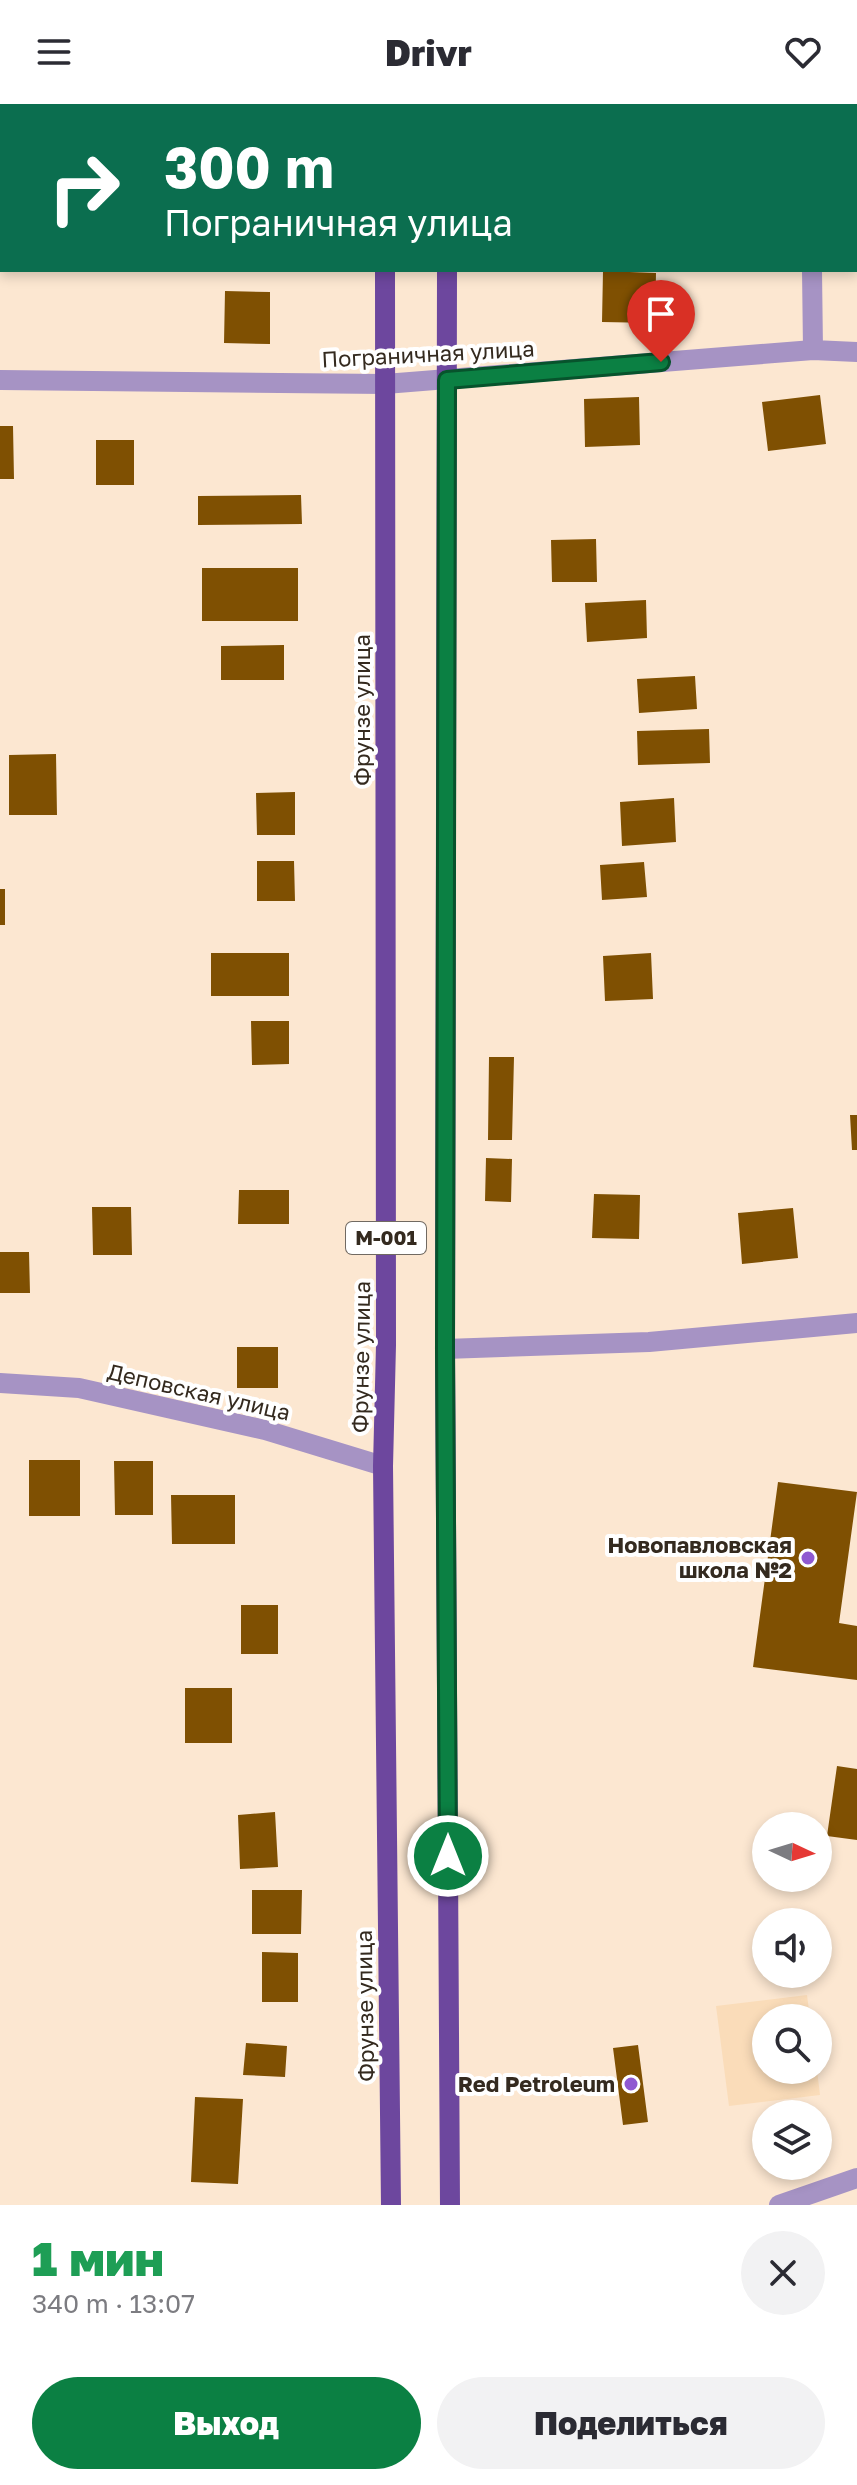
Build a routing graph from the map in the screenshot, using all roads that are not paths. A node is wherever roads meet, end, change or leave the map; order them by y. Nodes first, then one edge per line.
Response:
1 (385, 272) edge
2 (447, 272) edge
3 (812, 272) edge
4 (813, 350) junction
5 (857, 352) edge
6 (0, 380) edge
7 (447, 380) junction
8 (385, 384) junction
9 (857, 1323) edge
10 (445, 1349) junction
11 (0, 1383) edge
12 (383, 1466) junction
13 (857, 2178) edge
14 (391, 2205) edge
15 (450, 2205) edge
16 (779, 2205) edge

1 - 8 main road, Фрунзе улица / M-001
2 - 7 main road, M-001
3 - 4 street
4 - 5 street, Пограничная улица
4 - 7 street, Пограничная улица
6 - 8 street, Пограничная улица
7 - 8 street, Пограничная улица
7 - 10 main road, M-001
8 - 12 main road, Фрунзе улица / M-001
9 - 10 street
10 - 15 main road, M-001
11 - 12 street, Деповская улица
12 - 14 main road, Фрунзе улица / M-001
13 - 16 street

